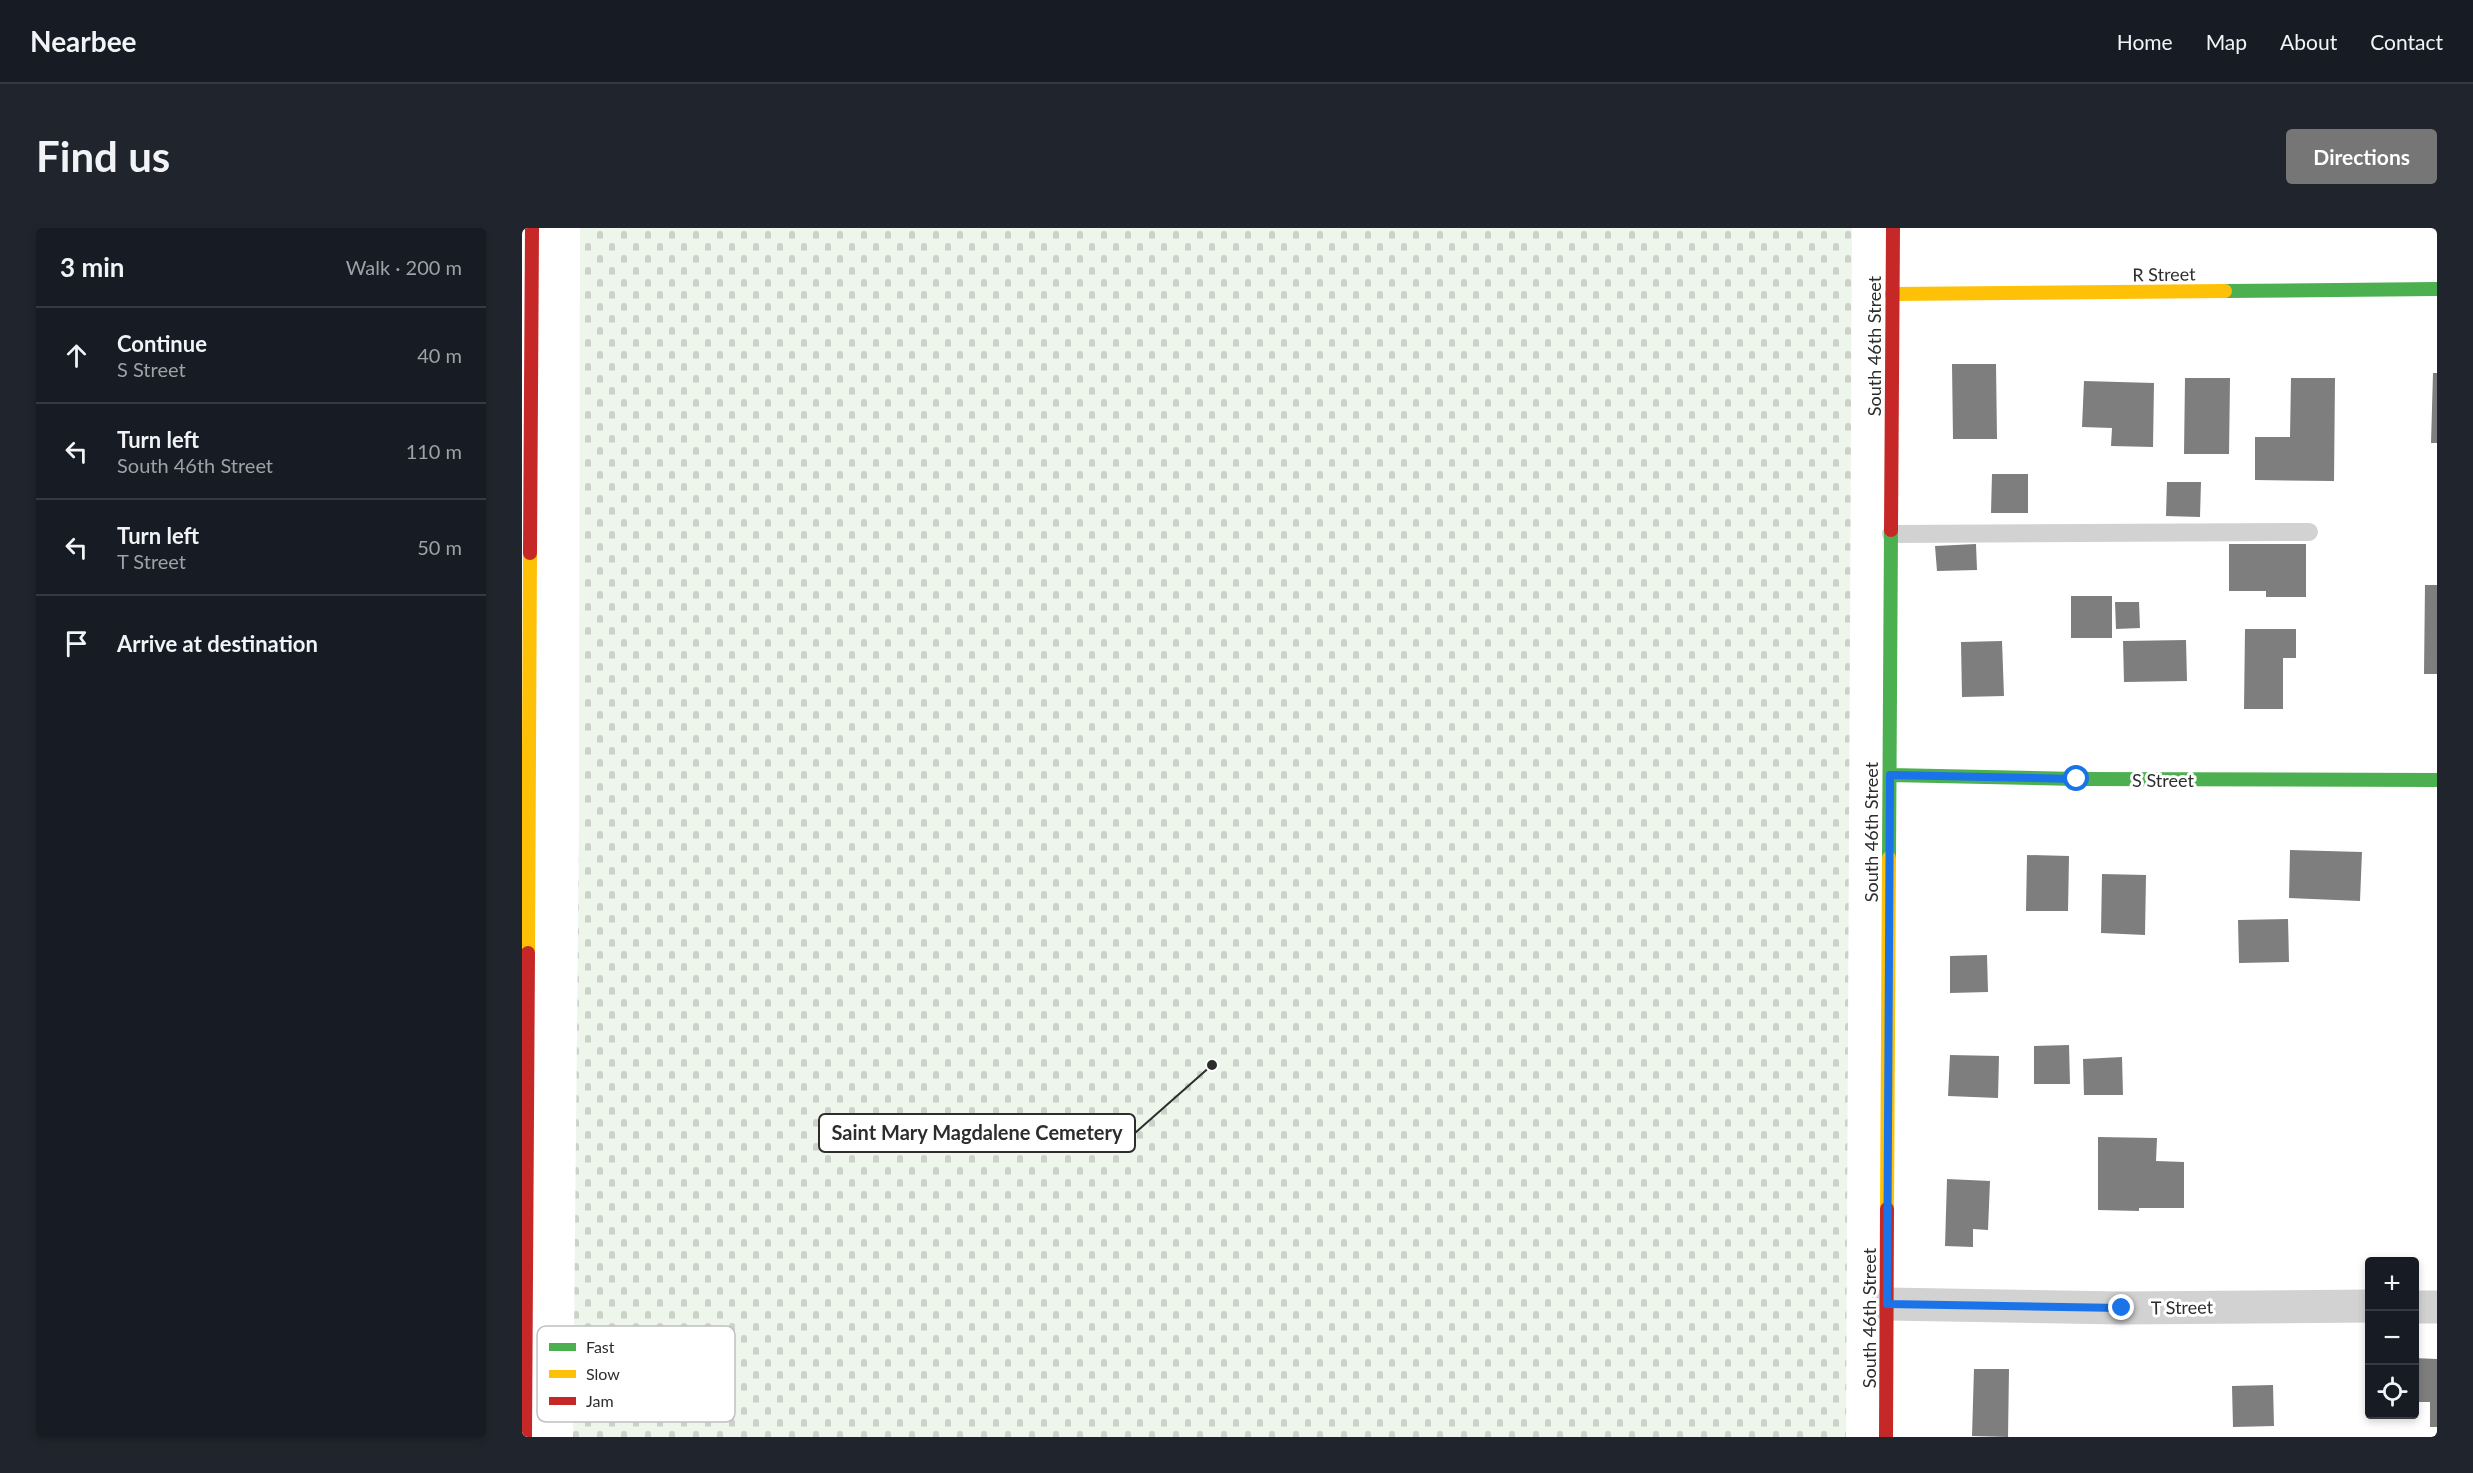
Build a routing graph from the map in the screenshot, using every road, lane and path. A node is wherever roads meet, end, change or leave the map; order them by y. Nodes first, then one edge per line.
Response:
1 (532, 228) edge
2 (1893, 228) edge
3 (2437, 289) edge
4 (1892, 294) junction
5 (2309, 532) dead end
6 (1891, 534) junction
7 (1890, 775) junction
8 (2437, 780) edge
9 (525, 829) edge
10 (1887, 1304) junction
11 (2365, 1306) edge
12 (2419, 1307) edge
13 (2437, 1307) edge
14 (525, 1437) edge
15 (1886, 1437) edge

1 - 9 street
2 - 4 street, South 46th Street
3 - 4 street, R Street
4 - 6 street, South 46th Street
5 - 6 lane
6 - 7 street, South 46th Street
7 - 8 street, S Street
7 - 10 street, South 46th Street
9 - 14 street
10 - 11 street, T Street
10 - 15 street, South 46th Street
12 - 13 street

